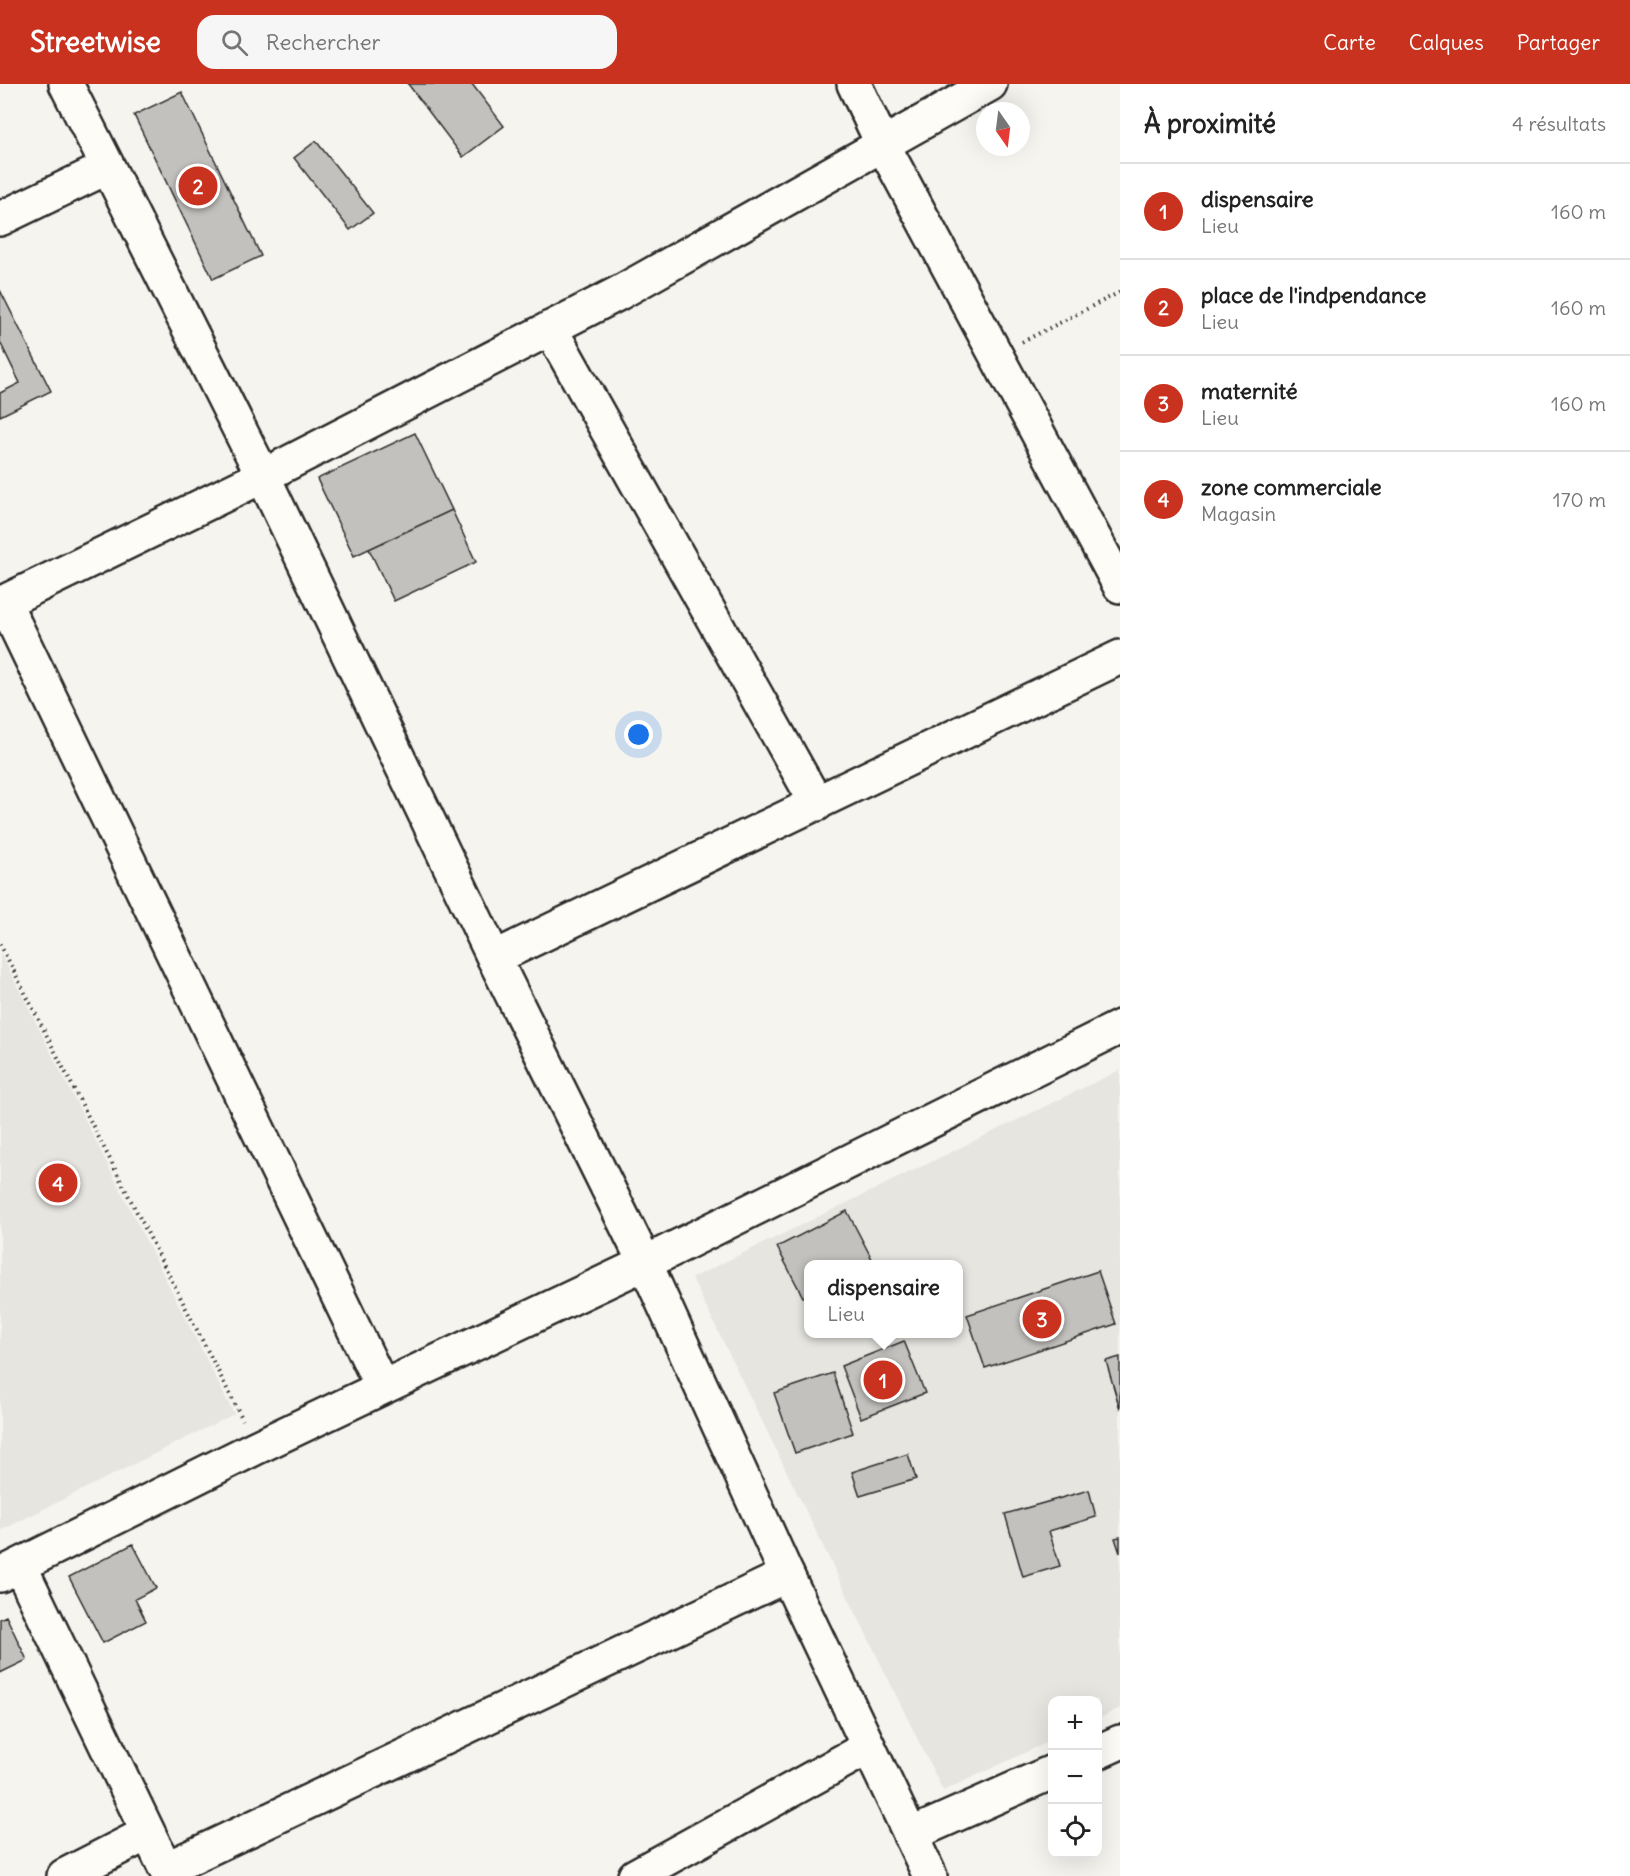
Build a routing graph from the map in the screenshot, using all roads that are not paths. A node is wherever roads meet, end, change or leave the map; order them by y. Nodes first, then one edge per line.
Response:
1 (66, 84) edge
2 (854, 84) edge
3 (990, 84) edge
4 (883, 145) junction
5 (108, 167) junction
6 (0, 219) edge
7 (550, 328) junction
8 (263, 476) junction
9 (1120, 586) edge
10 (1120, 657) edge
11 (817, 804) junction
12 (494, 958) junction
13 (1120, 1028) edge
14 (645, 1263) junction
15 (382, 1387) junction
16 (10, 1570) edge
17 (787, 1575) junction
18 (1120, 1742) edge
19 (867, 1748) junction
20 (1102, 1750) edge
21 (1048, 1774) edge
22 (148, 1833) junction
23 (910, 1835) junction
24 (167, 1873) edge
25 (64, 1876) edge
26 (635, 1876) edge
27 (930, 1876) edge

1 - 5 street
2 - 4 street
3 - 4 street
4 - 7 street
4 - 9 street
5 - 6 street
5 - 8 street
7 - 8 street
7 - 11 street
8 - 12 street
8 - 15 street
10 - 11 street
11 - 12 street
12 - 14 street
13 - 14 street
14 - 15 street
14 - 17 street
15 - 16 street
16 - 22 street
17 - 19 street
17 - 24 street
18 - 20 street
19 - 23 street
19 - 26 street
21 - 23 street
22 - 24 street
22 - 25 street
23 - 27 street

